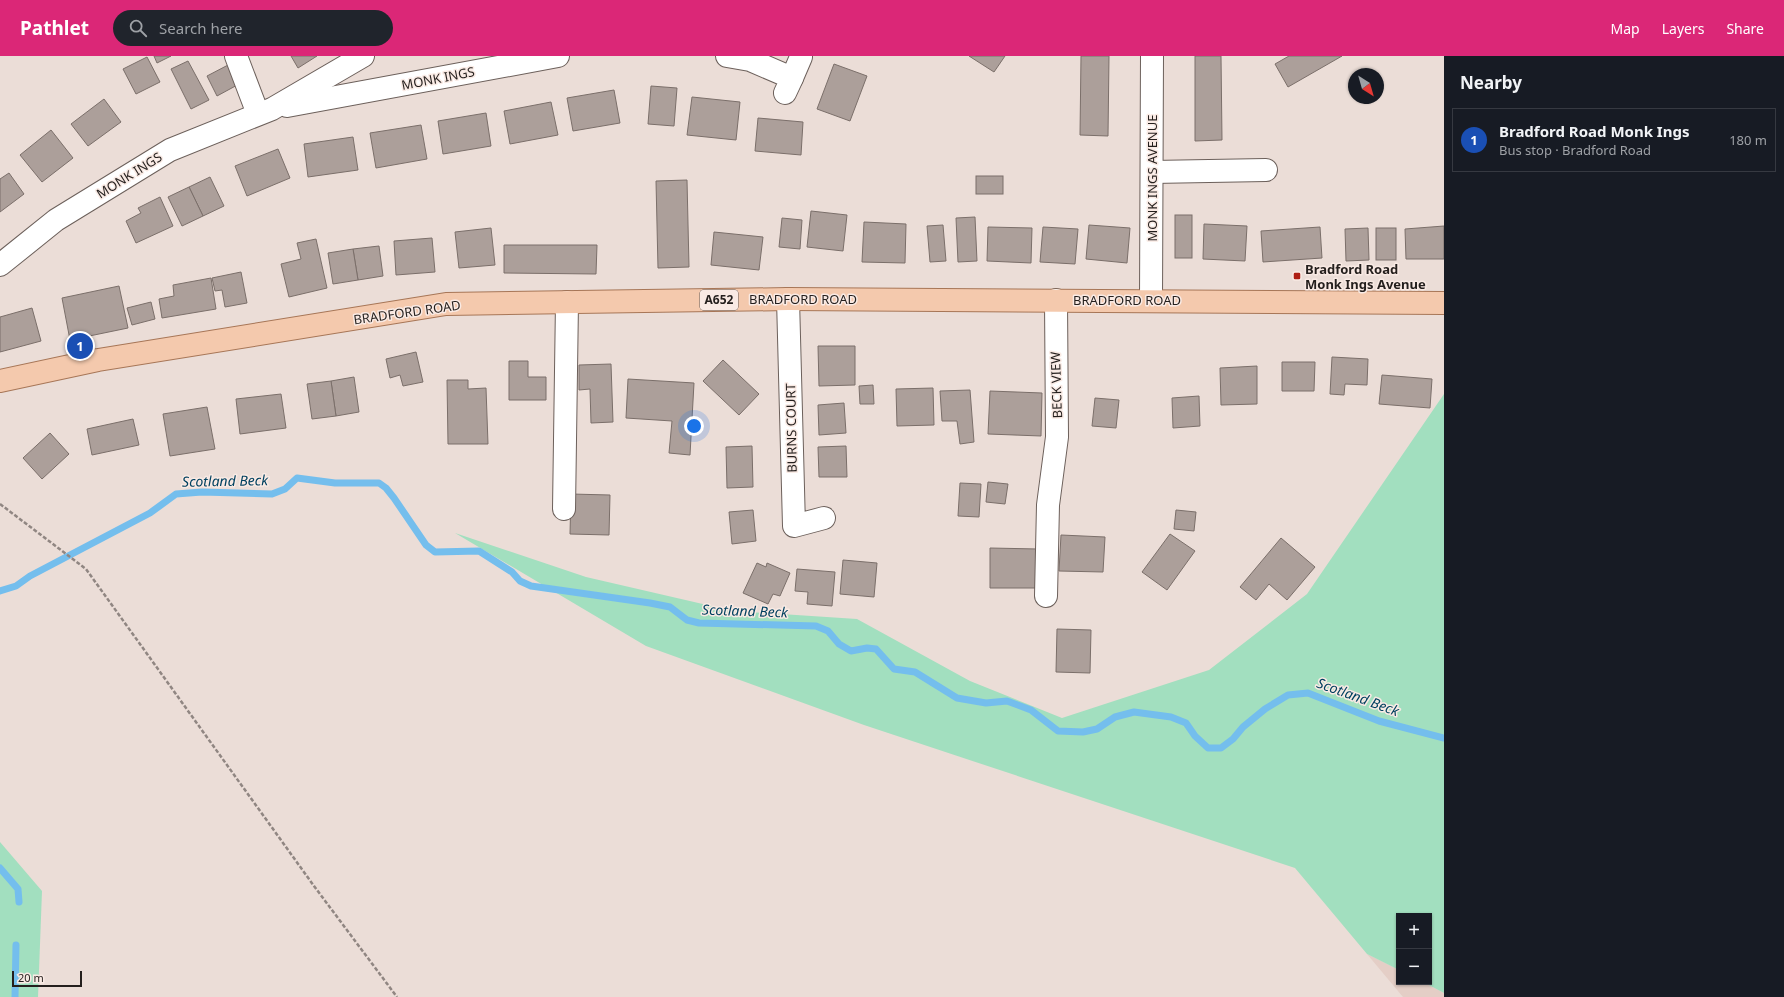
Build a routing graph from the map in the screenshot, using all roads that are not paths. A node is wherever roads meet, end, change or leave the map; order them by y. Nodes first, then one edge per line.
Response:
1 (236, 56) edge
2 (363, 56) edge
3 (558, 56) edge
4 (727, 56) edge
5 (1152, 56) edge
6 (801, 57) dead end
7 (265, 111) junction
8 (1266, 170) dead end
9 (1152, 172) junction
10 (0, 265) edge
11 (788, 299) junction
12 (1056, 300) junction
13 (1151, 300) junction
14 (567, 302) junction
15 (1444, 303) edge
16 (0, 381) edge
17 (564, 510) dead end
18 (824, 518) dead end
19 (1046, 596) dead end

1 - 7 street
2 - 7 street, MONK INGS
3 - 7 street, MONK INGS
4 - 6 street
5 - 9 street, MONK INGS AVENUE
7 - 10 street, MONK INGS
8 - 9 street
9 - 13 street, MONK INGS AVENUE
11 - 12 main road, BRADFORD ROAD / A652
11 - 14 main road, BRADFORD ROAD / A652
11 - 18 street, BURNS COURT
12 - 13 main road, BRADFORD ROAD / A652
12 - 19 street, BECK VIEW
13 - 15 main road, BRADFORD ROAD / A652
14 - 16 main road, BRADFORD ROAD / A652
14 - 17 street

